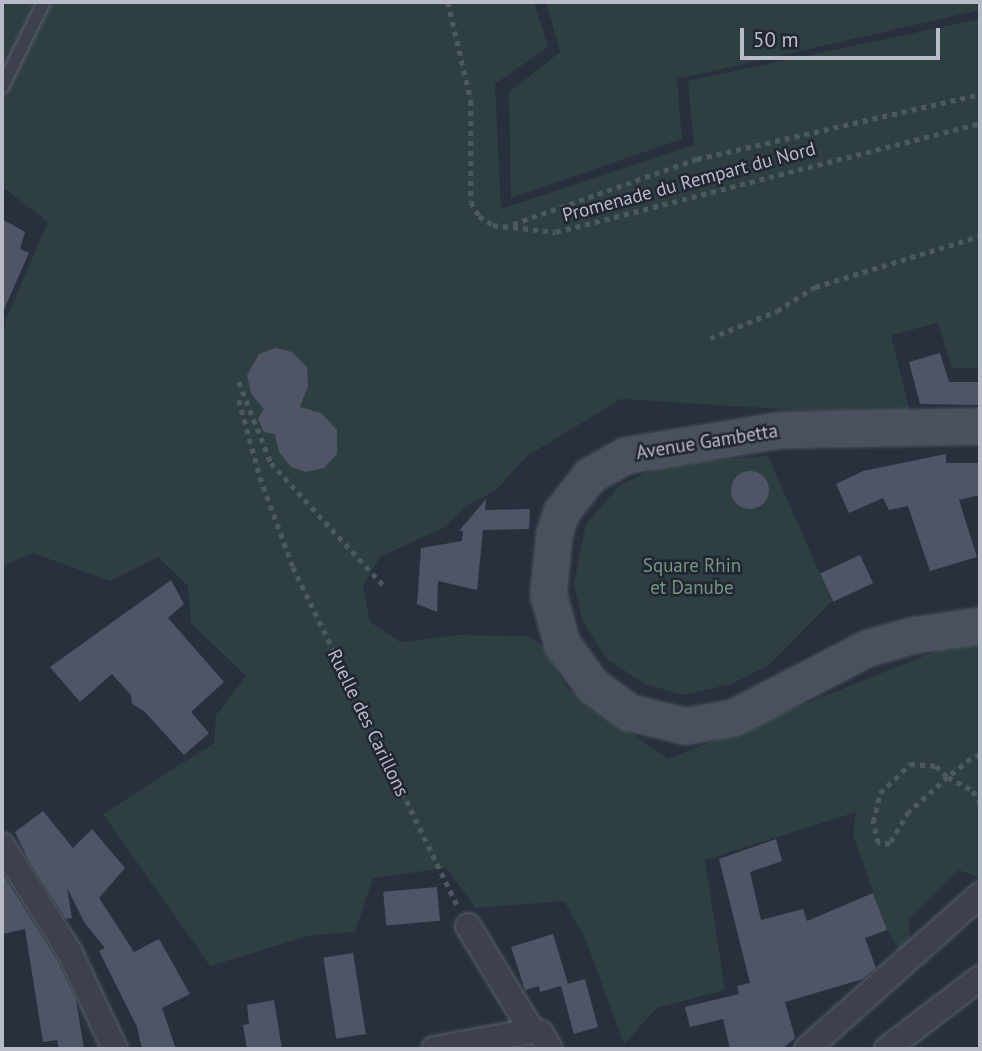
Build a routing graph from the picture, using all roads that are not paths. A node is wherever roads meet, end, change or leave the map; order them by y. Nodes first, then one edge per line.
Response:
1 (44, 2) edge
2 (2, 88) edge
3 (980, 426) edge
4 (980, 625) edge
5 (2, 845) edge
6 (980, 895) edge
7 (468, 926) road end
8 (980, 978) edge
9 (532, 1031) junction
10 (115, 1049) edge
11 (434, 1049) edge
12 (550, 1049) edge
13 (807, 1049) edge
14 (887, 1049) edge

1 - 2 lane
3 - 4 main road, Avenue Gambetta
5 - 10 street
6 - 13 street
7 - 9 street
8 - 14 street
9 - 11 street
9 - 12 street

